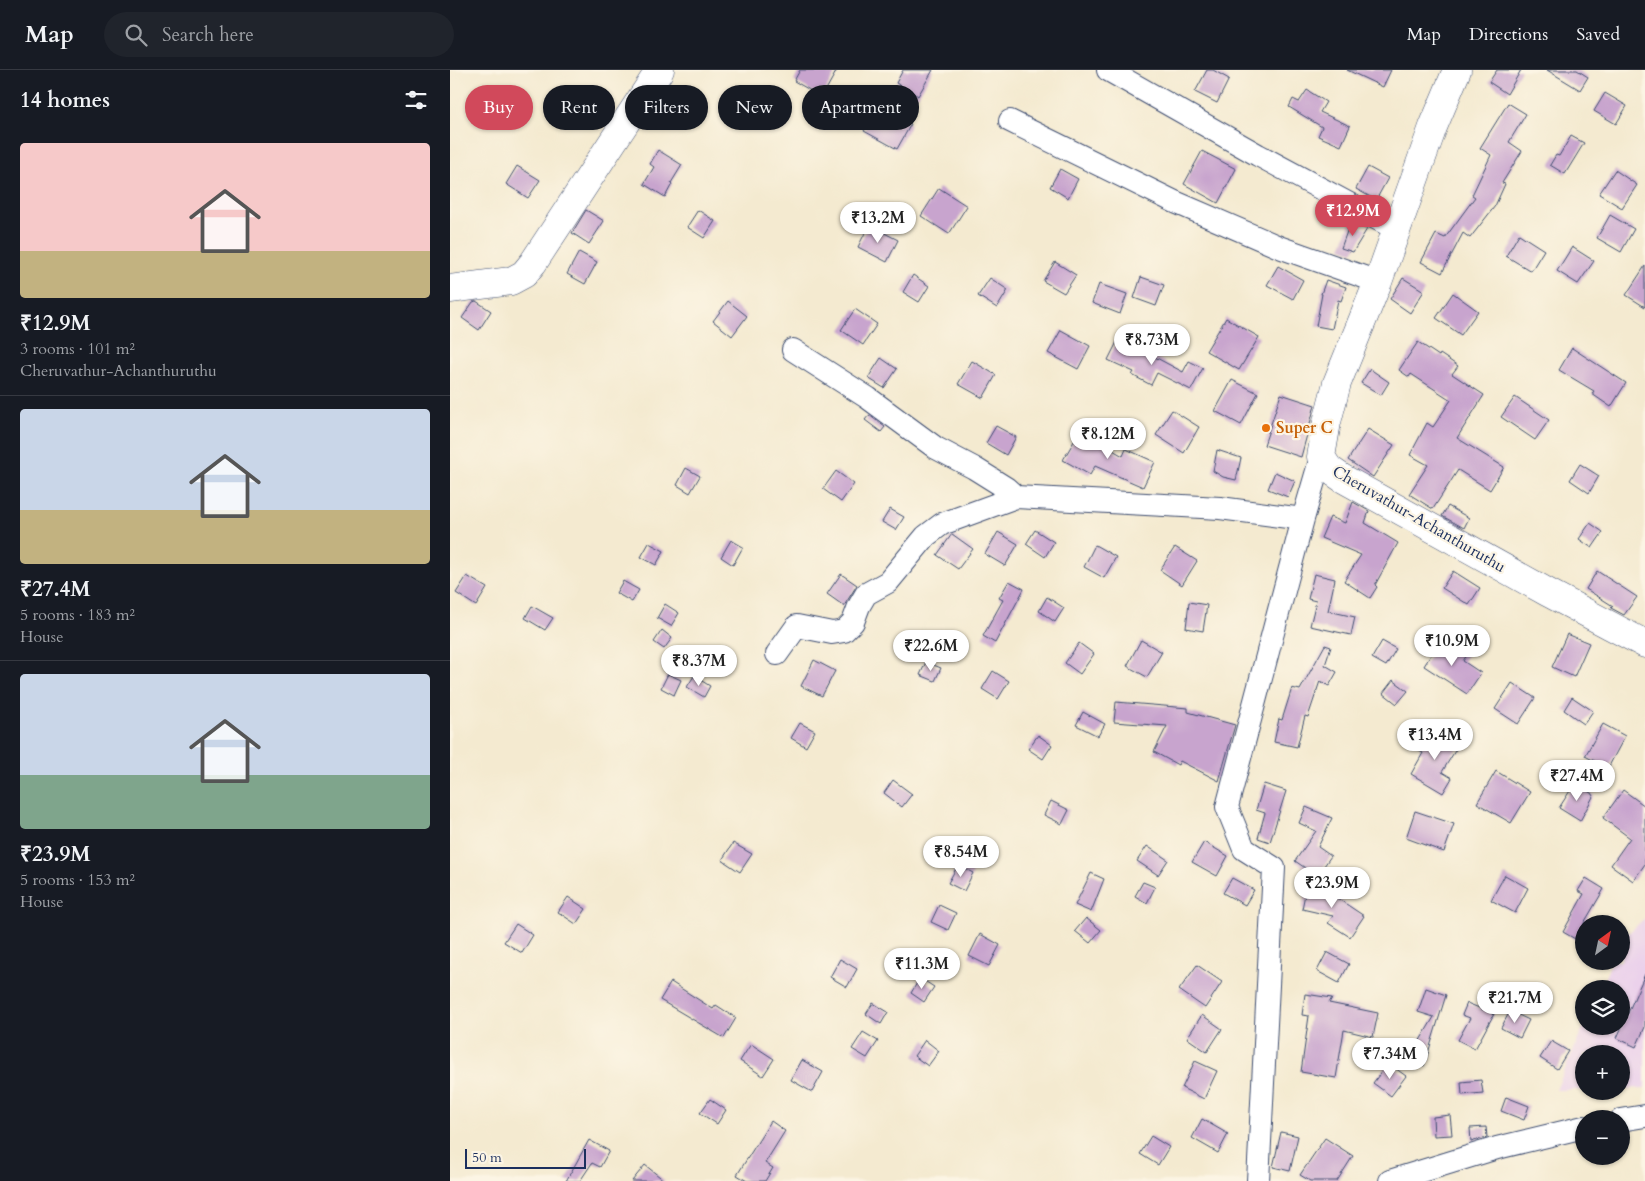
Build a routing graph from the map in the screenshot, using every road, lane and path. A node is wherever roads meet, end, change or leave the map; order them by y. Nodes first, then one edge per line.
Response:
1 (660, 70) edge
2 (1108, 70) edge
3 (1457, 70) edge
4 (1010, 121) dead end
5 (1396, 229) junction
6 (1378, 282) junction
7 (450, 289) edge
8 (793, 350) dead end
9 (1321, 457) junction
10 (1016, 497) junction
11 (1303, 519) junction
12 (1645, 644) edge
13 (777, 654) dead end
14 (1645, 1116) edge
15 (1630, 1118) edge
16 (1575, 1129) edge
17 (1258, 1181) edge
18 (1390, 1181) edge

1 - 7 main road
2 - 5 street
3 - 5 main road, Cheruvathur-Achanthuruthu
4 - 6 street
5 - 6 main road, Cheruvathur-Achanthuruthu
6 - 9 main road, Cheruvathur-Achanthuruthu
8 - 10 street
9 - 11 street
9 - 12 main road, Cheruvathur-Achanthuruthu
10 - 11 street
10 - 13 street
11 - 17 street
14 - 15 street
16 - 18 street

